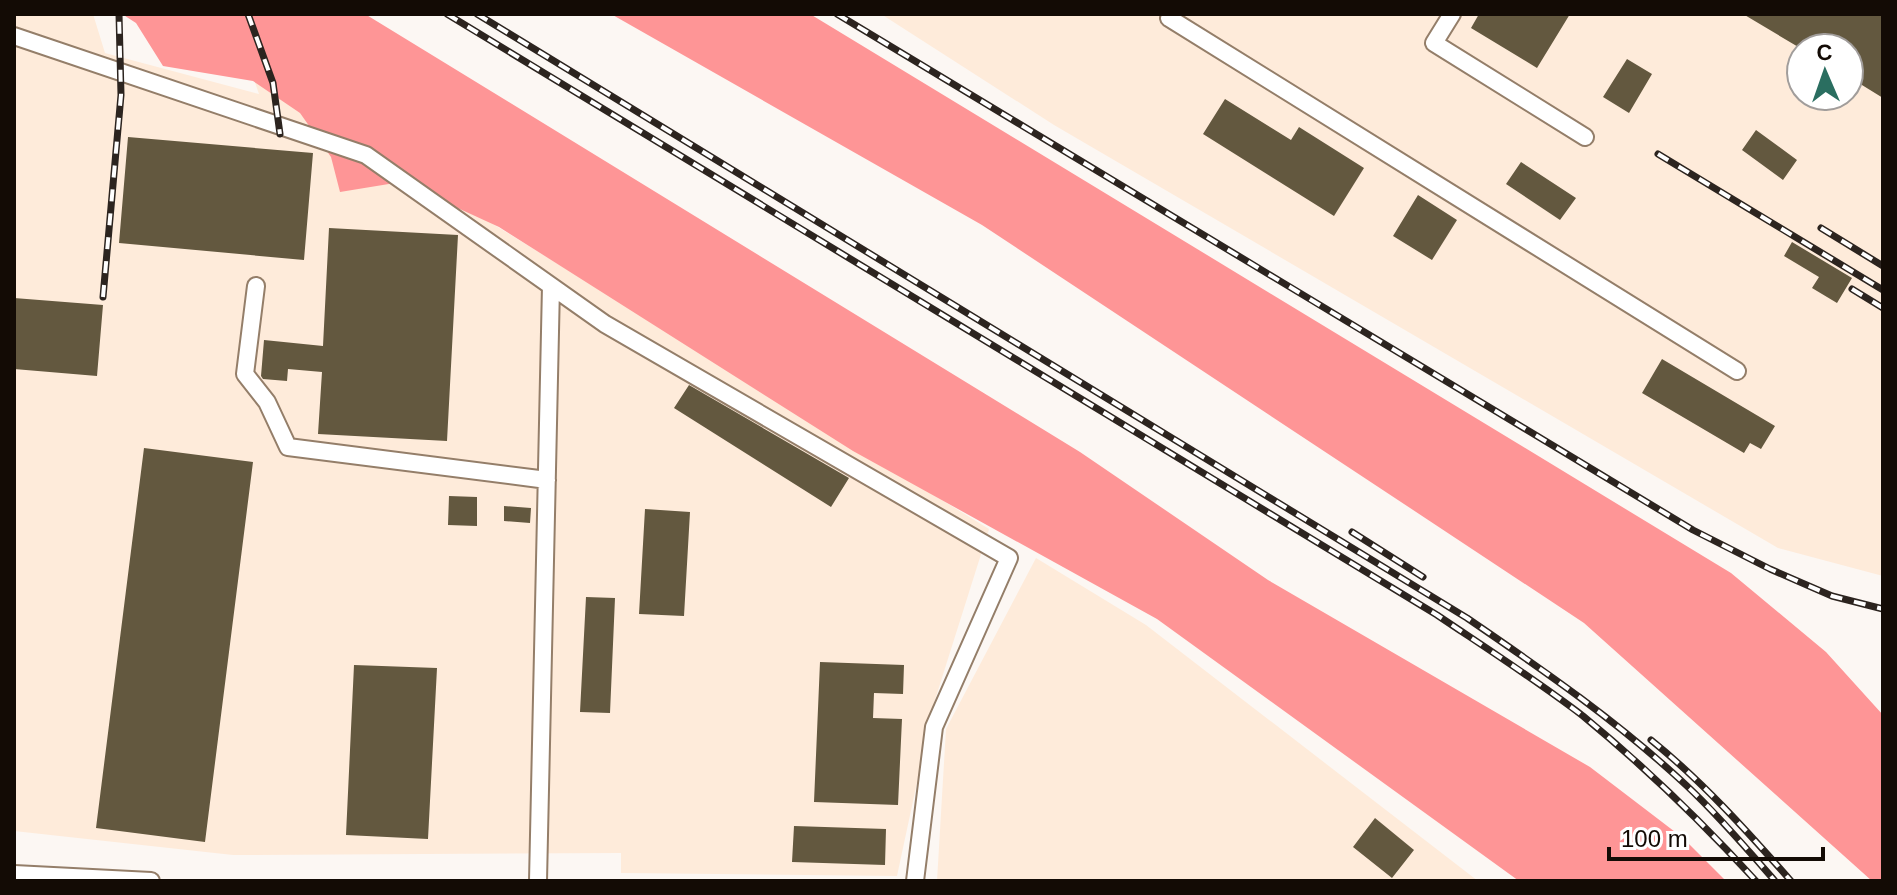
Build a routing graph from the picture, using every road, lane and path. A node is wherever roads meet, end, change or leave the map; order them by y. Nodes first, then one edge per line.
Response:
1 (1172, 14) edge
2 (1452, 14) edge
3 (14, 36) edge
4 (1585, 137) dead end
5 (256, 286) dead end
6 (551, 286) junction
7 (1737, 371) dead end
8 (547, 480) junction
9 (14, 874) edge
10 (151, 881) edge
11 (538, 881) edge
12 (915, 881) edge

1 - 7 street
2 - 4 street
3 - 6 street
5 - 8 street
6 - 8 street
6 - 12 street
8 - 11 street
9 - 10 street

